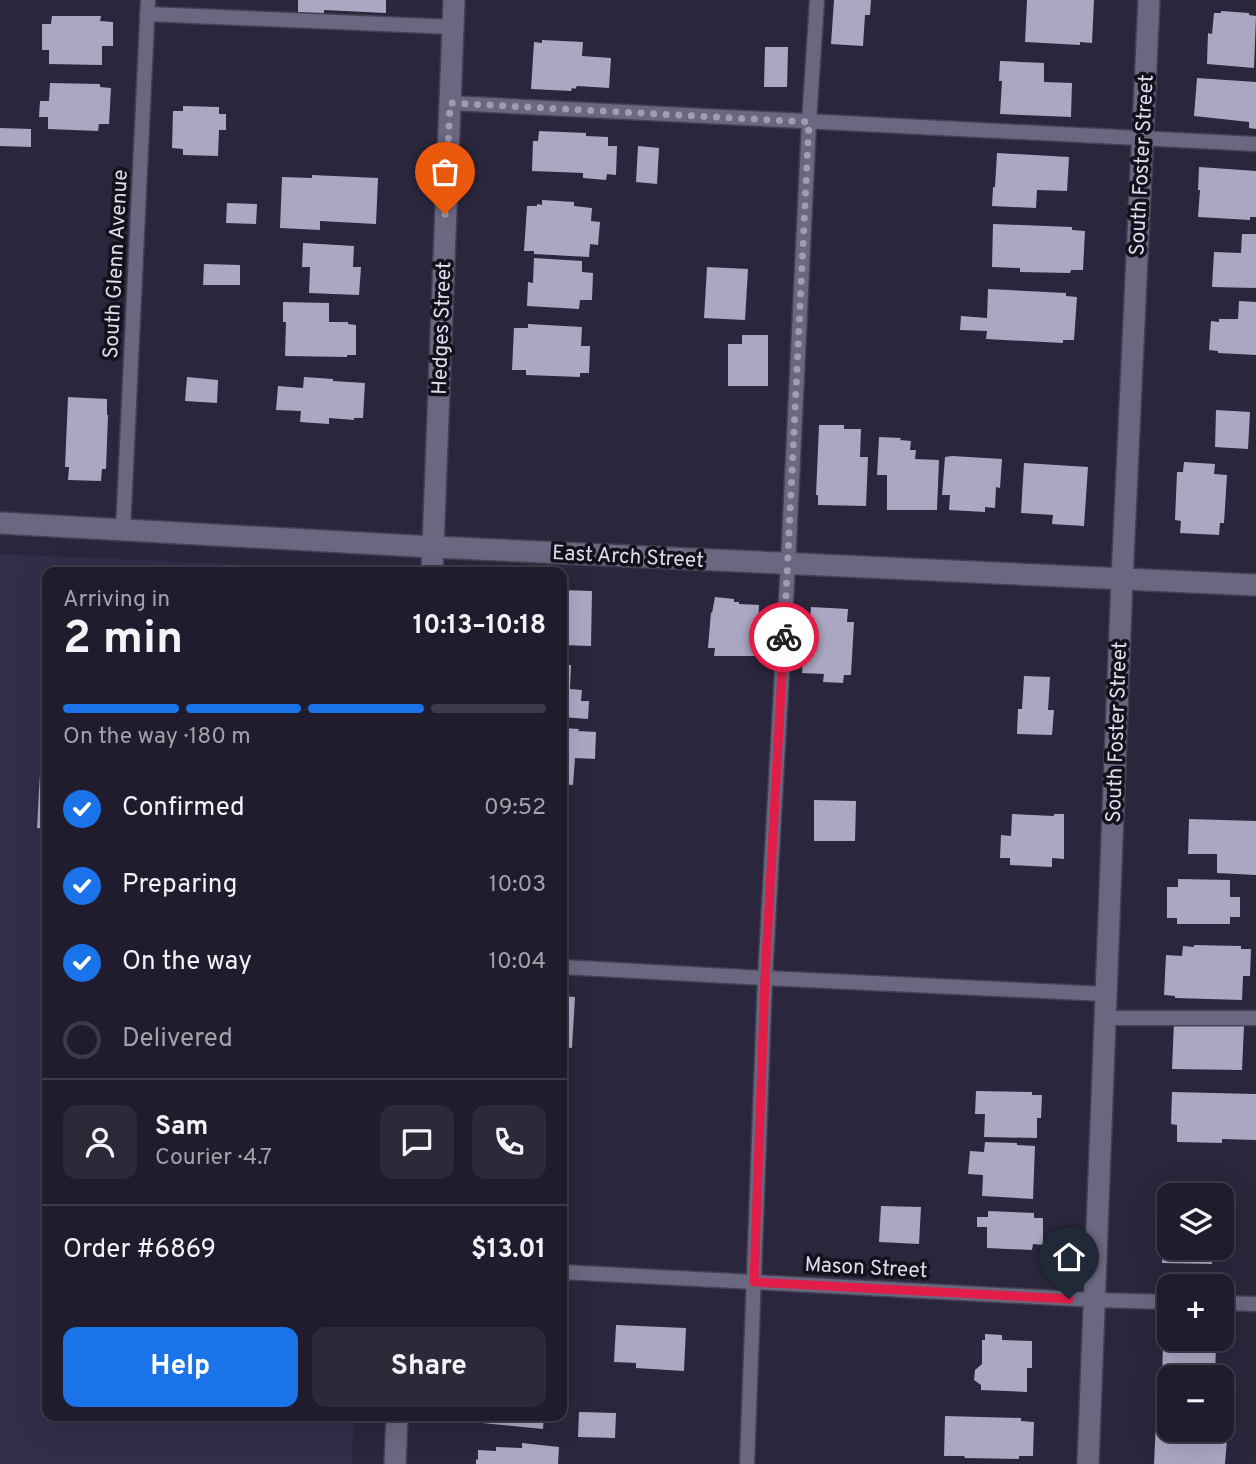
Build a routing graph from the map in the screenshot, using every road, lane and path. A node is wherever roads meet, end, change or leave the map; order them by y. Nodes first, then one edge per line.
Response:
1 (454, 0) edge
2 (817, 0) edge
3 (1149, 0) edge
4 (147, 7) edge
5 (453, 27) junction
6 (450, 103) junction
7 (809, 122) junction
8 (1142, 138) junction
9 (1256, 144) edge
10 (0, 523) edge
11 (123, 530) junction
12 (432, 547) junction
13 (788, 564) junction
14 (432, 567) edge
15 (1122, 579) junction
16 (1256, 585) edge
17 (567, 967) edge
18 (765, 978) junction
19 (1106, 994) junction
20 (1105, 1017) junction
21 (1256, 1018) edge
22 (567, 1272) edge
23 (754, 1282) junction
24 (1095, 1300) junction
25 (1157, 1302) edge
26 (1234, 1303) edge
27 (1256, 1304) edge
28 (397, 1421) edge
29 (395, 1464) edge
30 (747, 1464) edge
31 (1088, 1464) edge

1 - 5 street, Hedges Street
2 - 7 lane
3 - 8 street, South Foster Street
4 - 5 lane
4 - 11 lane, South Glenn Avenue
5 - 6 street, Hedges Street
6 - 7 lane
6 - 12 street, Hedges Street
7 - 8 lane
7 - 13 lane
8 - 9 lane
8 - 15 street, South Foster Street
10 - 11 street, East Arch Street
11 - 12 street, East Arch Street
12 - 13 street, East Arch Street
12 - 14 street, Hedges Street
13 - 15 street, East Arch Street
13 - 18 lane
15 - 16 street, East Arch Street
15 - 19 street, South Foster Street
17 - 18 lane
18 - 19 lane
18 - 23 lane
19 - 20 street, South Foster Street
20 - 21 lane
20 - 24 street, South Foster Street
22 - 23 lane, Mason Street
23 - 24 lane, Mason Street
23 - 30 lane
24 - 25 lane, Mason Street
24 - 31 street, South Foster Street
26 - 27 lane
28 - 29 street

